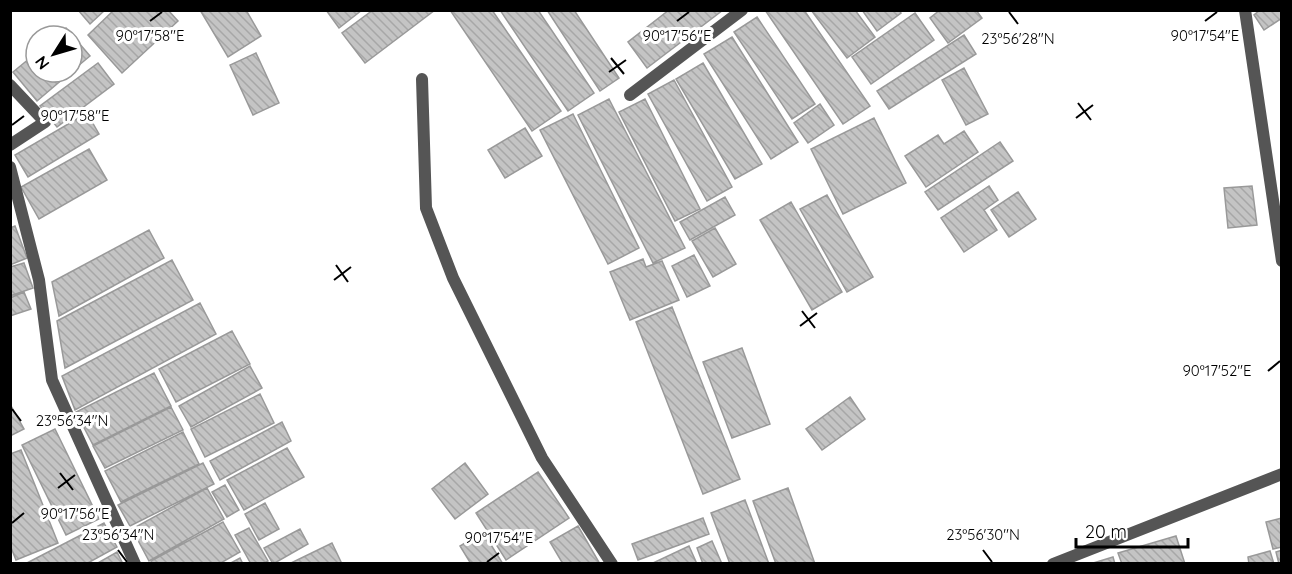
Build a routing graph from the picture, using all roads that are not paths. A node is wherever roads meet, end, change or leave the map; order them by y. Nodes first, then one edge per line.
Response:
1 (742, 10) edge
2 (1245, 10) edge
3 (422, 79) dead end
4 (10, 85) edge
5 (630, 95) dead end
6 (10, 145) edge
7 (10, 167) edge
8 (1281, 183) edge
9 (1270, 191) junction
10 (1281, 261) edge
11 (1281, 474) edge
12 (135, 564) edge
13 (612, 564) edge
14 (1053, 564) edge

1 - 5 street
2 - 9 street
3 - 13 street
4 - 6 street
7 - 12 street
8 - 9 street
9 - 10 street
11 - 14 street

